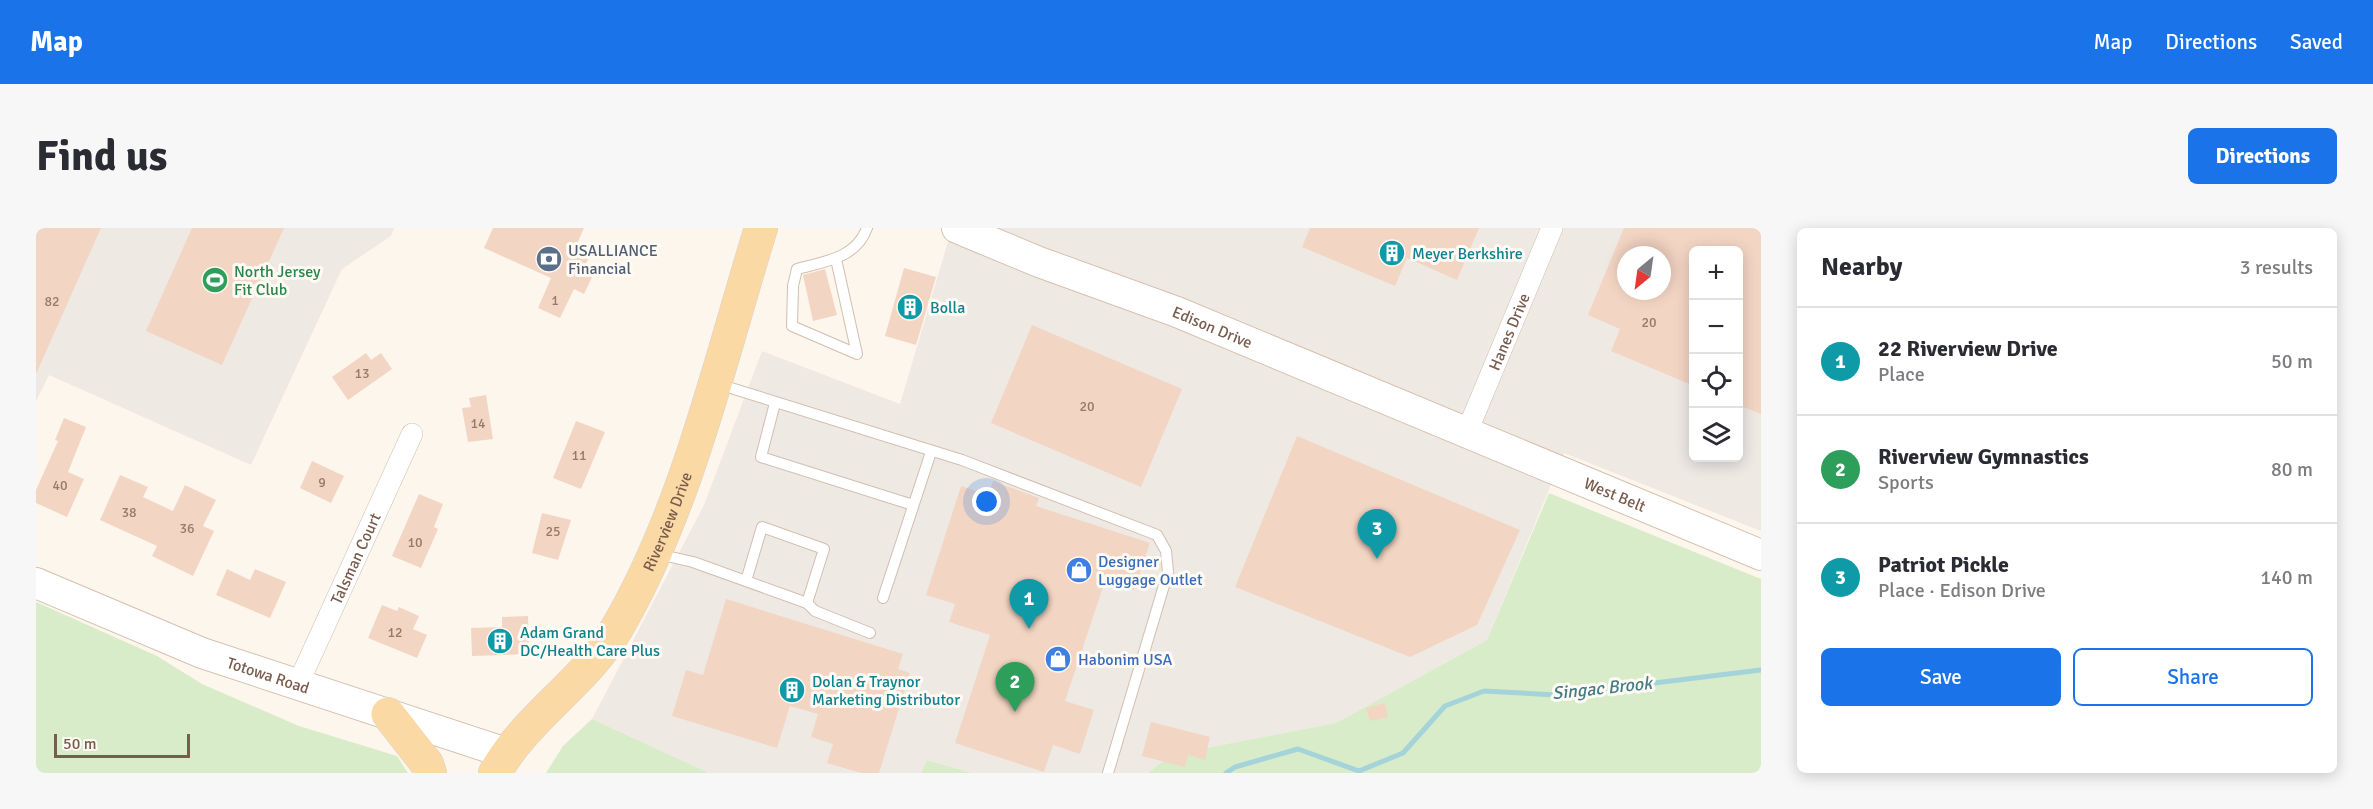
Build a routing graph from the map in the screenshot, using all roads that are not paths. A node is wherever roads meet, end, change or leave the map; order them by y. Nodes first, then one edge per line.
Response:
1 (761, 228) edge
2 (867, 228) edge
3 (957, 228) edge
4 (1552, 228) edge
5 (836, 259) junction
6 (714, 383) junction
7 (775, 403) junction
8 (412, 434) dead end
9 (1466, 434) junction
10 (931, 452) junction
11 (913, 505) junction
12 (654, 554) junction
13 (1761, 555) edge
14 (746, 581) junction
15 (36, 583) edge
16 (883, 598) dead end
17 (807, 603) junction
18 (870, 633) dead end
19 (298, 684) junction
20 (388, 714) junction
21 (500, 763) edge
22 (430, 773) edge
23 (1108, 773) edge

1 - 6 main road, Riverview Drive
2 - 5 lane
3 - 9 main road, Edison Drive
4 - 9 street, Hanes Drive
5 - 5 lane
6 - 7 lane
6 - 12 main road, Riverview Drive
7 - 10 lane
7 - 11 lane
8 - 19 street, Talsman Court
9 - 13 main road, West Belt
10 - 11 lane
10 - 23 lane
11 - 16 lane
12 - 14 lane
12 - 21 main road, Riverview Drive
14 - 17 lane
14 - 17 lane
15 - 19 main road, Totowa Road
17 - 18 lane
19 - 20 main road, Totowa Road
20 - 21 main road, Totowa Road
20 - 22 main road

